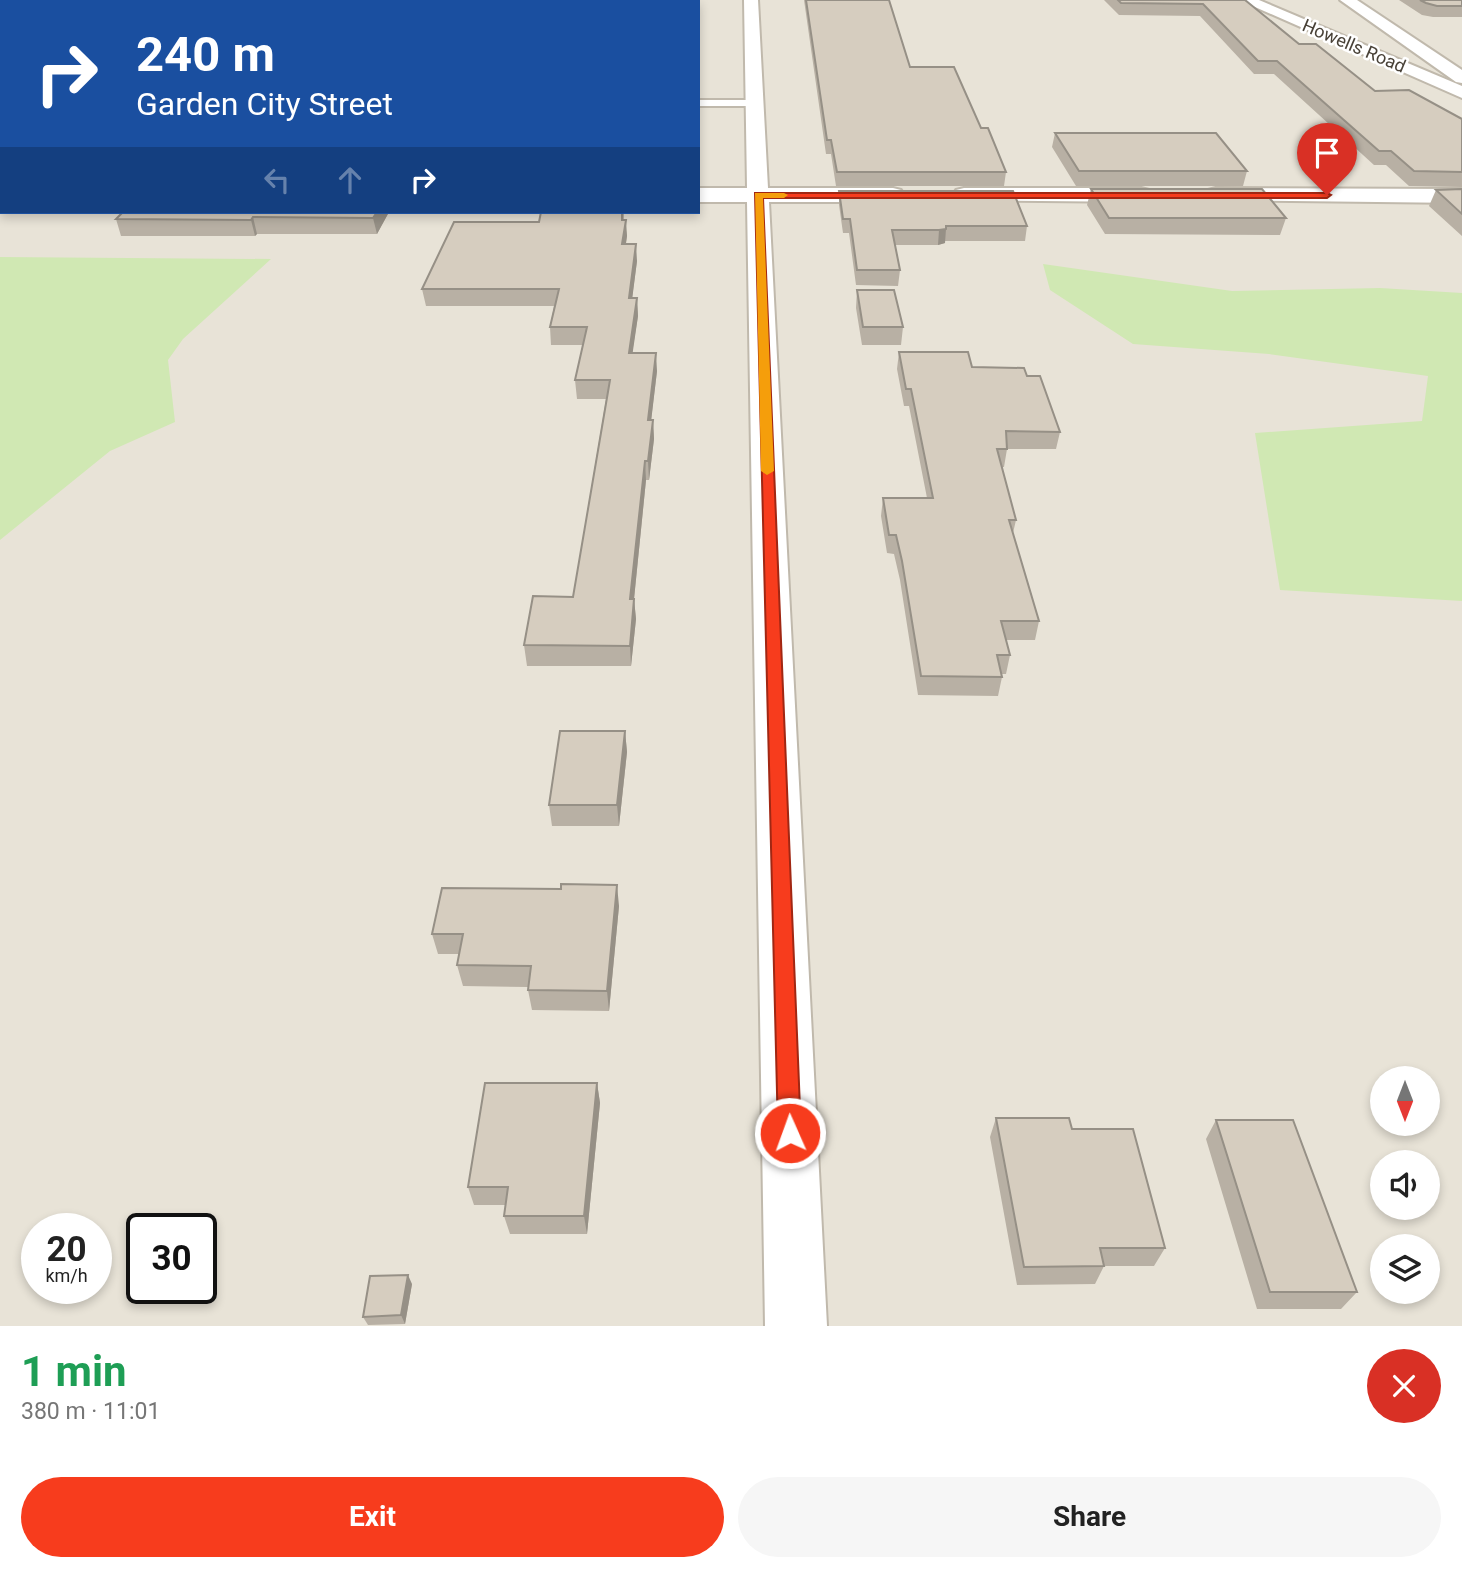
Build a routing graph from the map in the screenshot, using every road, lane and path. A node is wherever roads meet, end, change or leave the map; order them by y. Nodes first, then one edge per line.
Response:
1 (751, 0) edge
2 (1246, 0) edge
3 (1347, 0) edge
4 (1462, 78) edge
5 (1462, 93) edge
6 (700, 103) edge
7 (755, 103) junction
8 (700, 195) edge
9 (758, 195) junction
10 (910, 195) edge
11 (937, 195) edge
12 (1158, 195) edge
13 (1200, 195) edge
14 (1462, 195) edge
15 (796, 1326) edge

1 - 7 street
2 - 5 street, Howells Road
3 - 4 street
6 - 7 lane
7 - 9 street
8 - 9 street
9 - 10 street
9 - 15 street
11 - 12 street
13 - 14 street

